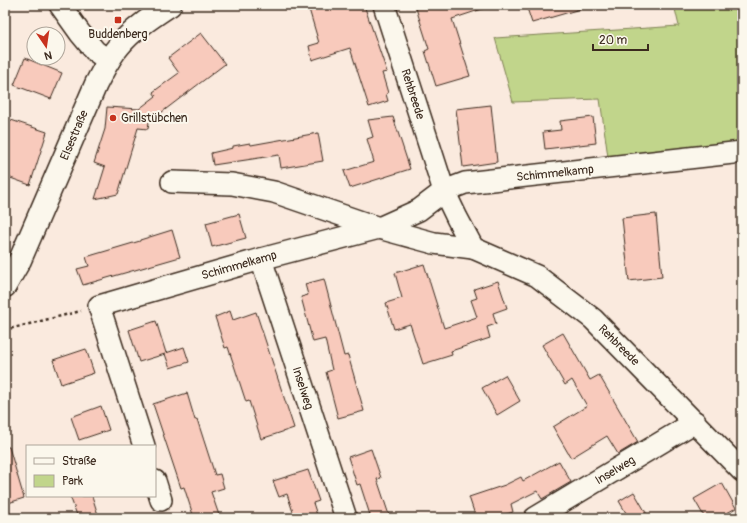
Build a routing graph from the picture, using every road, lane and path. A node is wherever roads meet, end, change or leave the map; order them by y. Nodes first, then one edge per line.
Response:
1 (60, 5) edge
2 (170, 5) edge
3 (384, 5) edge
4 (109, 60) junction
5 (742, 152) edge
6 (172, 182) dead end
7 (444, 191) junction
8 (379, 228) junction
9 (473, 248) junction
10 (261, 259) junction
11 (5, 286) edge
12 (99, 306) junction
13 (5, 330) edge
14 (695, 422) junction
15 (144, 445) edge
16 (742, 471) edge
17 (346, 518) edge
18 (535, 518) edge

1 - 4 street
2 - 4 main road, Elsestraße
3 - 7 street, Rehbreede
4 - 11 main road, Elsestraße
5 - 7 street, Schimmelkamp
6 - 8 street
7 - 8 street, Schimmelkamp
7 - 9 street, Rehbreede
8 - 9 street, Rehbreede
8 - 10 street, Schimmelkamp
9 - 14 street, Rehbreede
10 - 12 street, Schimmelkamp
10 - 17 street, Inselweg
12 - 13 path
12 - 15 street
14 - 16 street, Rehbreede
14 - 18 street, Inselweg

